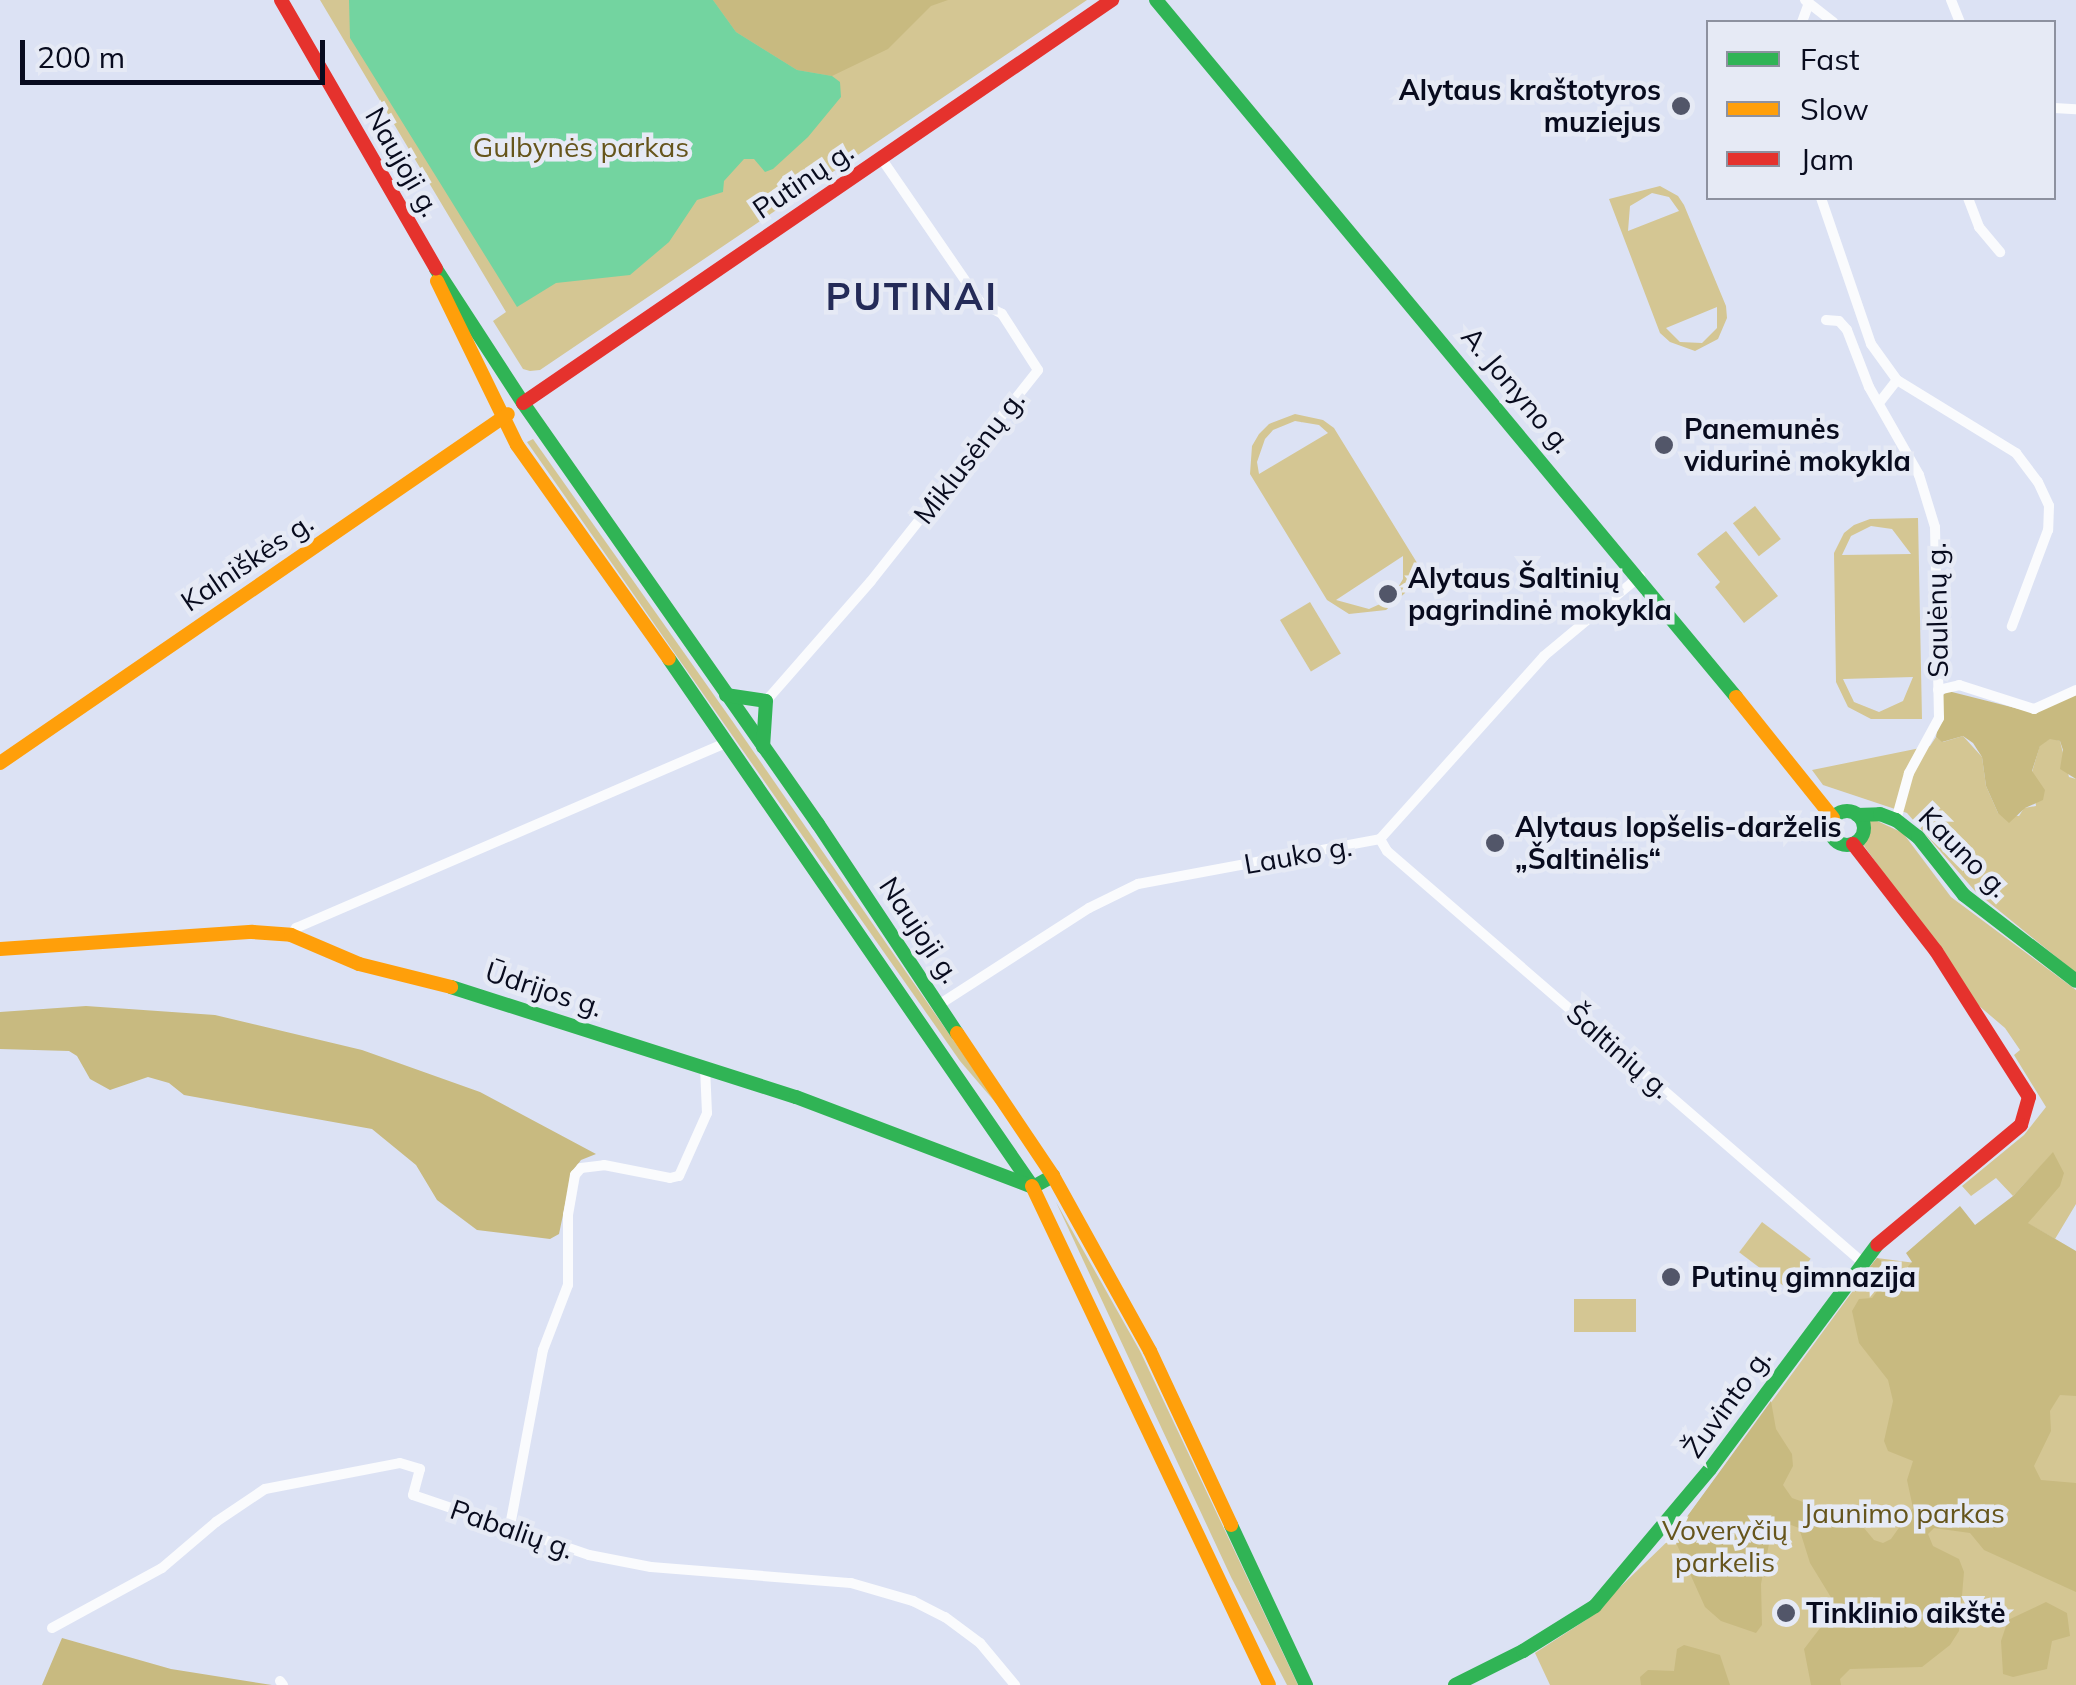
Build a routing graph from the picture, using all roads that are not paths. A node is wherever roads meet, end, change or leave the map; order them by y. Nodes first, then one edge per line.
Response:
1 (282, 0) edge
2 (1112, 0) edge
3 (1156, 0) edge
4 (1807, 2) edge
5 (1830, 20) edge
6 (881, 158) junction
7 (1823, 200) edge
8 (1969, 200) edge
9 (421, 245) junction
10 (2000, 252) dead end
11 (1826, 320) dead end
12 (1896, 380) junction
13 (524, 403) junction
14 (1879, 403) junction
15 (503, 417) junction
16 (1640, 576) junction
17 (2012, 626) dead end
18 (1938, 690) junction
19 (2076, 690) edge
20 (726, 695) junction
21 (766, 701) junction
22 (728, 742) junction
23 (763, 747) junction
24 (0, 764) edge
25 (1857, 815) junction
26 (1833, 818) junction
27 (1896, 820) junction
28 (1380, 839) junction
29 (1853, 844) junction
30 (291, 935) junction
31 (0, 949) edge
32 (2076, 981) edge
33 (940, 1004) junction
34 (704, 1068) junction
35 (1053, 1176) junction
36 (1033, 1187) junction
37 (1862, 1261) junction
38 (510, 1526) junction
39 (52, 1628) dead end
40 (1016, 1685) edge
41 (1270, 1685) edge
42 (1306, 1685) edge
43 (1455, 1685) edge

1 - 9 main road, Naujoji g.
2 - 6 main road, Putinų g.
3 - 16 main road, A. Jonyno g.
4 - 5 street
6 - 13 main road, Putinų g.
6 - 21 street, Miklusėnų g.
7 - 12 street
8 - 10 street
9 - 13 main road, Naujoji g.
9 - 15 main road, Naujoji g.
11 - 14 street, Saulėnų g.
12 - 14 street
12 - 17 street
13 - 15 main road, Kalniškės g.
13 - 20 main road, Naujoji g.
14 - 18 street, Saulėnų g.
15 - 22 main road, Naujoji g.
15 - 24 main road, Kalniškės g.
16 - 26 main road, A. Jonyno g.
16 - 28 street, Lauko g.
18 - 19 street
18 - 27 street, Saulėnų g.
20 - 21 main road
20 - 23 main road, Naujoji g.
21 - 23 main road
22 - 30 street
22 - 36 main road, Naujoji g.
23 - 33 main road, Naujoji g.
25 - 26 main road
25 - 27 main road, Kauno g.
25 - 29 main road
26 - 29 main road
27 - 32 main road, Kauno g.
28 - 33 street, Lauko g.
28 - 37 street, Šaltinių g.
29 - 37 main road, Žuvinto g.
30 - 31 main road, Ūdrijos g.
30 - 34 main road, Ūdrijos g.
33 - 35 main road, Naujoji g.
34 - 36 main road, Ūdrijos g.
34 - 38 street
35 - 36 main road
35 - 42 main road, Naujoji g.
36 - 41 main road, Naujoji g.
37 - 43 main road, Žuvinto g.
38 - 39 street, Pabalių g.
38 - 40 street, Pabalių g.

